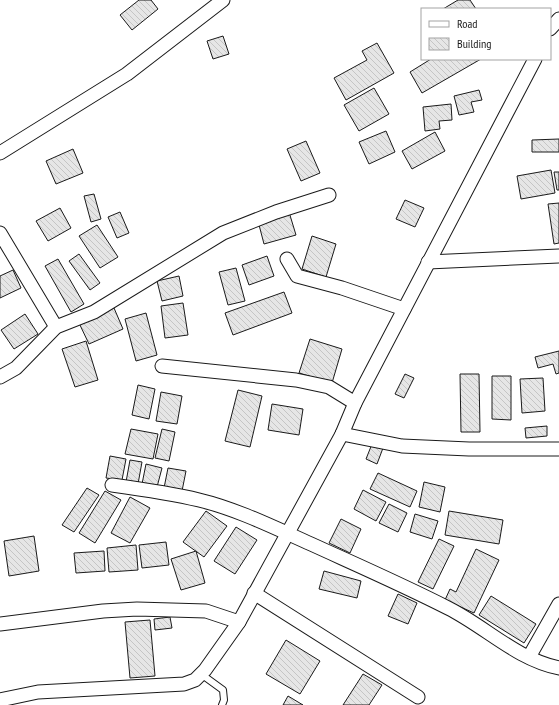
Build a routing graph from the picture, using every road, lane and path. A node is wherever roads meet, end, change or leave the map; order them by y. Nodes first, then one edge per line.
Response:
1 (223, 0) edge
2 (559, 19) edge
3 (551, 28) edge
4 (535, 60) edge
5 (0, 153) edge
6 (329, 195) dead end
7 (0, 233) edge
8 (559, 256) edge
9 (287, 259) dead end
10 (428, 262) junction
11 (404, 309) junction
12 (56, 327) junction
13 (162, 366) dead end
14 (0, 377) edge
15 (355, 403) junction
16 (342, 434) junction
17 (559, 449) edge
18 (112, 485) dead end
19 (288, 533) junction
20 (254, 594) junction
21 (559, 604) edge
22 (239, 622) junction
23 (0, 624) edge
24 (529, 657) junction
25 (559, 668) edge
26 (201, 674) junction
27 (418, 697) dead end
28 (0, 700) edge
29 (222, 705) edge

1 - 5 street
2 - 3 street
4 - 10 street
6 - 12 street
7 - 12 street
8 - 10 street
9 - 11 street
10 - 11 street
11 - 15 street
12 - 14 street
13 - 15 street
15 - 16 street
16 - 17 street
16 - 19 street
18 - 19 street
19 - 20 street
19 - 24 street
20 - 22 street
20 - 27 street
21 - 24 street
22 - 23 street
22 - 26 street
24 - 25 street
26 - 28 street
26 - 29 lane

